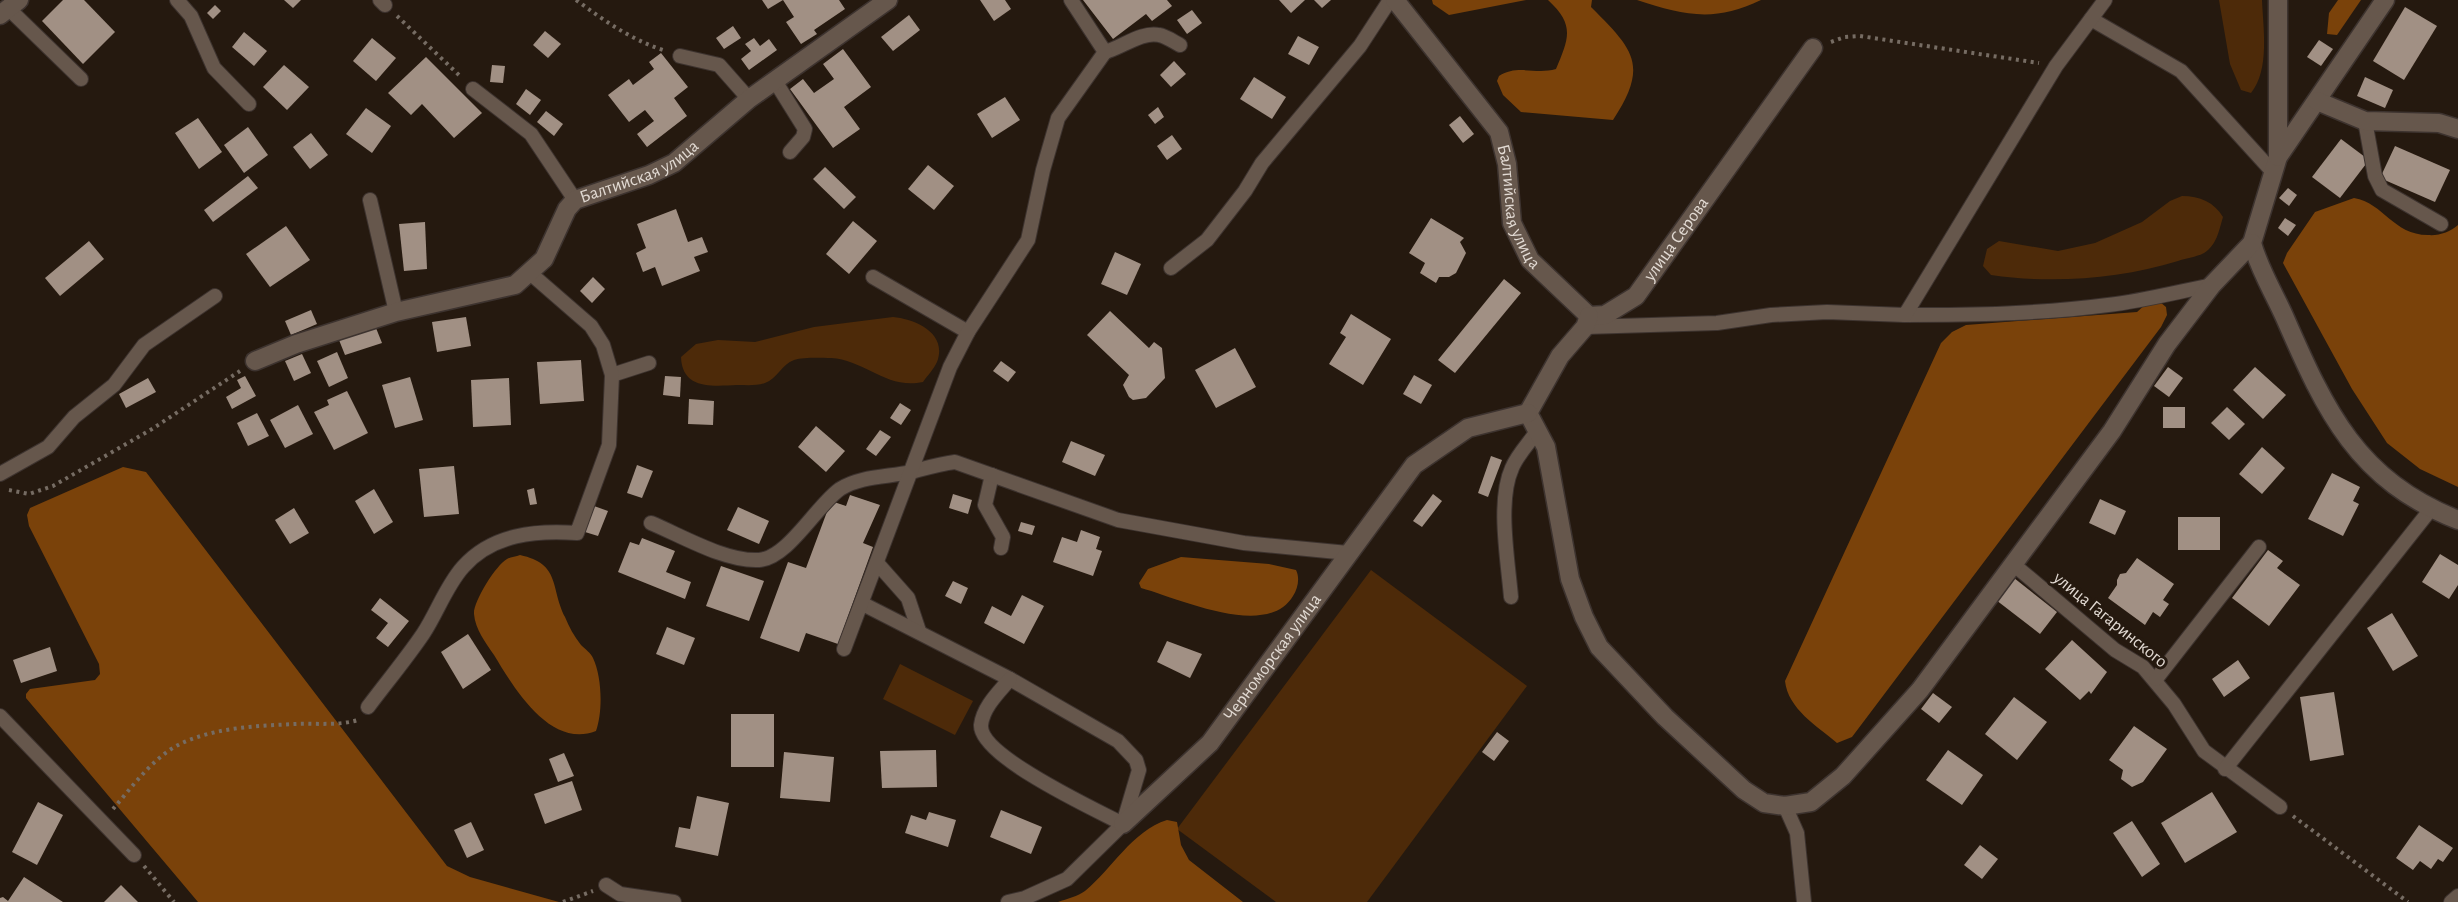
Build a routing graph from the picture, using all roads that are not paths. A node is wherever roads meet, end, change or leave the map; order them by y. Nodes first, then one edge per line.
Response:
1 (177, 0) edge
2 (888, 0) edge
3 (1071, 0) edge
4 (1390, 0) edge
5 (1395, 0) edge
6 (2105, 0) edge
7 (2278, 0) edge
8 (2385, 0) edge
9 (9, 8) edge
10 (2091, 20) junction
11 (1180, 45) dead end
12 (1813, 48) road end
13 (1105, 52) junction
14 (680, 56) road end
15 (81, 80) dead end
16 (775, 81) junction
17 (473, 88) road end
18 (749, 99) junction
19 (2317, 101) junction
20 (249, 104) dead end
21 (2365, 121) junction
22 (2458, 129) edge
23 (790, 152) dead end
24 (2275, 164) junction
25 (370, 200) dead end
26 (575, 200) junction
27 (2441, 224) dead end
28 (2252, 243) junction
29 (1171, 268) dead end
30 (530, 273) junction
31 (873, 277) dead end
32 (2212, 285) junction
33 (215, 296) dead end
34 (396, 312) junction
35 (1905, 315) junction
36 (1587, 322) junction
37 (968, 332) junction
38 (255, 361) road end
39 (649, 363) dead end
40 (612, 375) junction
41 (1528, 413) junction
42 (1538, 430) junction
43 (910, 472) junction
44 (992, 475) junction
45 (1, 480) edge
46 (2431, 509) junction
47 (2458, 520) edge
48 (651, 523) dead end
49 (1001, 548) dead end
50 (2259, 548) dead end
51 (1348, 552) junction
52 (877, 563) junction
53 (2013, 564) junction
54 (1510, 597) dead end
55 (862, 604) junction
56 (919, 631) junction
57 (843, 649) dead end
58 (1010, 679) junction
59 (2156, 679) junction
60 (368, 707) road end
61 (0, 716) edge
62 (2225, 769) junction
63 (1785, 806) junction
64 (2280, 807) road end
65 (1123, 824) junction
66 (134, 855) road end
67 (606, 885) road end
68 (2458, 896) edge
69 (674, 902) edge
70 (1008, 902) edge
71 (1804, 902) edge
72 (2451, 902) edge

1 - 20 lane
2 - 16 street, Балтийская улица
3 - 13 lane
4 - 29 lane
5 - 36 street, Балтийская улица
6 - 10 lane
7 - 24 street
8 - 19 street
9 - 15 lane
10 - 24 lane
10 - 35 lane
11 - 13 lane
12 - 36 street, улица Серова
13 - 37 lane
14 - 18 lane
16 - 18 street, Балтийская улица
16 - 23 lane
17 - 26 lane
18 - 26 street, Балтийская улица
19 - 21 street
19 - 24 street
21 - 22 street
21 - 27 lane
24 - 28 street
25 - 34 lane
26 - 30 street, Балтийская улица
28 - 32 street
28 - 46 street
30 - 34 street, Балтийская улица
30 - 40 lane
31 - 37 lane
32 - 35 lane
32 - 53 street
33 - 45 lane
34 - 38 street, Балтийская улица
35 - 36 lane
36 - 41 street
37 - 43 lane
39 - 40 lane
40 - 60 lane
41 - 42 street
41 - 51 street, Черноморская улица
42 - 54 lane
42 - 63 street
43 - 44 lane
43 - 48 lane
43 - 52 lane
44 - 49 lane
44 - 51 lane
46 - 47 street
46 - 62 lane
50 - 59 lane
51 - 65 street, Черноморская улица
52 - 55 lane
52 - 56 lane
53 - 59 lane, улица Гагаринского
53 - 63 street
55 - 56 lane
55 - 57 lane
56 - 58 lane
58 - 65 lane
58 - 65 lane
59 - 62 lane, улица Гагаринского
61 - 66 lane
62 - 64 lane, улица Гагаринского
63 - 71 lane
65 - 70 lane, Черноморская улица
67 - 69 lane
68 - 72 lane

